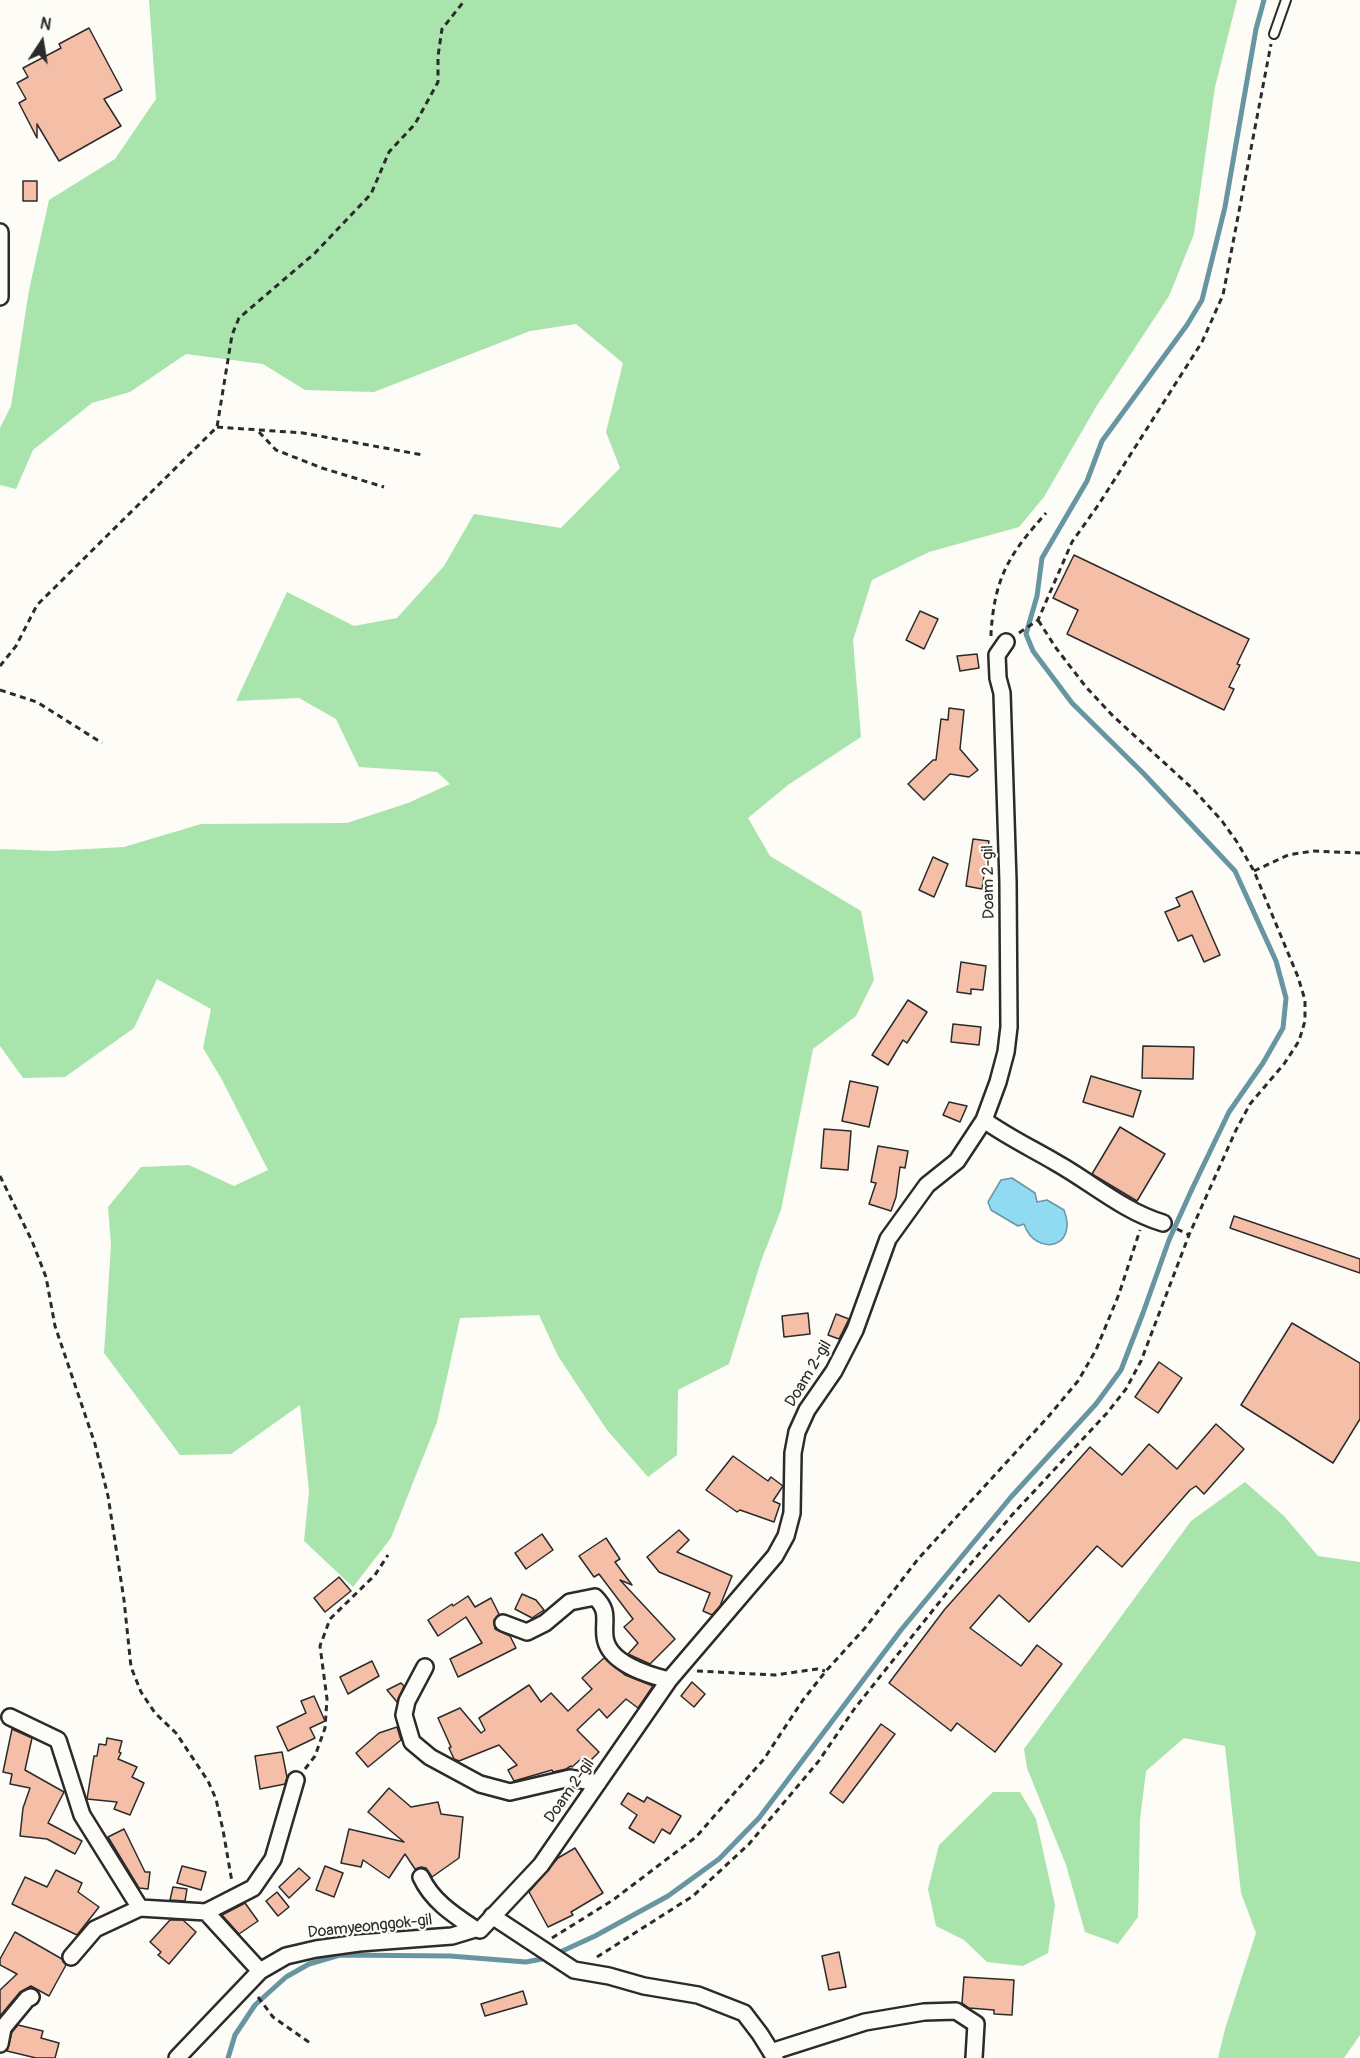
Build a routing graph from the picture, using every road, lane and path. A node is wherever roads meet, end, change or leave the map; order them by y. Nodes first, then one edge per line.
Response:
1 (465, 0) edge
2 (1286, 0) edge
3 (1274, 34) joint
4 (0, 232) edge
5 (0, 297) edge
6 (217, 427) junction
7 (257, 431) junction
8 (423, 455) dead end
9 (384, 487) dead end
10 (1046, 513) dead end
11 (1038, 620) junction
12 (1002, 649) junction
13 (0, 666) edge
14 (0, 690) edge
15 (102, 743) dead end
16 (1360, 853) edge
17 (1254, 871) junction
18 (984, 1120) junction
19 (0, 1176) edge
20 (1145, 1218) junction
21 (1163, 1223) dead end
22 (1184, 1232) dead end
23 (1189, 1234) junction
24 (388, 1555) dead end
25 (503, 1623) dead end
26 (424, 1667) dead end
27 (681, 1669) junction
28 (826, 1671) junction
29 (669, 1680) junction
30 (10, 1717) dead end
31 (296, 1780) joint
32 (598, 1783) junction
33 (421, 1877) dead end
34 (234, 1899) junction
35 (140, 1908) junction
36 (206, 1912) junction
37 (492, 1916) junction
38 (476, 1929) junction
39 (538, 1946) junction
40 (71, 1957) dead end
41 (574, 1970) junction
42 (260, 1971) junction
43 (254, 1990) dead end
44 (31, 1997) dead end
45 (310, 2043) dead end
46 (0, 2044) edge
47 (0, 2050) edge
48 (773, 2055) edge
49 (2, 2058) edge
50 (177, 2058) edge
51 (974, 2058) edge

1 - 6 path
2 - 3 lane
3 - 11 path
4 - 5 street
6 - 7 path
6 - 13 path
7 - 8 path
7 - 9 path
10 - 12 path
11 - 12 path
11 - 17 path
12 - 18 street, Doam 2-gil
14 - 15 path
16 - 17 path
17 - 23 path
18 - 20 street
18 - 27 street, Doam 2-gil
19 - 34 path
20 - 21 street
20 - 28 path
22 - 23 path
23 - 41 path
24 - 31 path
25 - 29 street
26 - 32 street
27 - 28 path
27 - 29 street, Doam 2-gil
28 - 39 path
29 - 32 street, Doam 2-gil
30 - 35 street
31 - 34 street
32 - 37 street, Doam 2-gil
33 - 38 street
34 - 36 street
35 - 36 street
35 - 40 street
36 - 42 street
37 - 38 street, Doamyeonggok-gil
37 - 39 street
38 - 42 street, Doamyeonggok-gil
39 - 41 street
41 - 48 street
42 - 50 street, Doamyeonggok-gil
43 - 45 path
44 - 46 street
47 - 49 street
48 - 51 street

